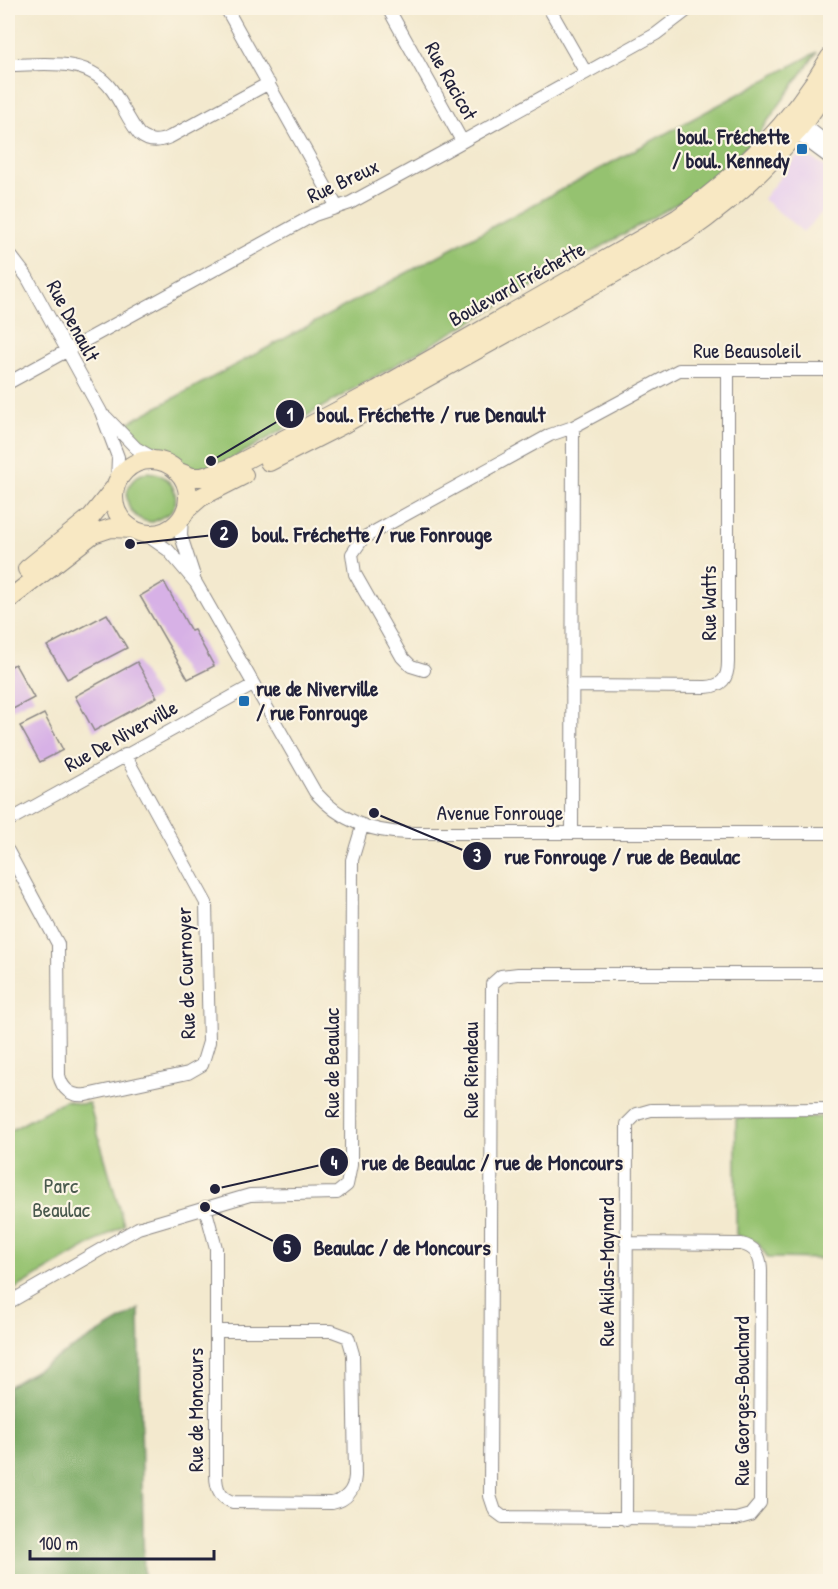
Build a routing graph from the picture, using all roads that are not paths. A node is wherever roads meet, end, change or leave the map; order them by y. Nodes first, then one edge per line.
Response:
1 (226, 8) edge
2 (388, 8) edge
3 (549, 8) edge
4 (690, 8) edge
5 (831, 57) edge
6 (8, 65) edge
7 (586, 73) junction
8 (269, 83) junction
9 (831, 84) edge
10 (794, 125) junction
11 (462, 141) junction
12 (831, 145) edge
13 (831, 158) edge
14 (337, 207) junction
15 (8, 252) edge
16 (67, 351) junction
17 (728, 370) junction
18 (831, 370) edge
19 (8, 383) edge
20 (100, 412) junction
21 (573, 427) junction
22 (159, 461) junction
23 (177, 471) junction
24 (116, 484) junction
25 (184, 513) junction
26 (139, 531) junction
27 (196, 582) junction
28 (8, 584) edge
29 (8, 600) edge
30 (424, 670) dead end
31 (253, 685) junction
32 (572, 686) junction
33 (125, 755) junction
34 (8, 821) edge
35 (362, 827) junction
36 (572, 832) junction
37 (831, 833) edge
38 (8, 851) edge
39 (831, 974) edge
40 (831, 1108) edge
41 (205, 1207) junction
42 (626, 1243) junction
43 (8, 1303) edge
44 (216, 1331) junction
45 (551, 1519) joint
46 (626, 1520) junction

1 - 8 street
2 - 11 street, Rue Racicot
3 - 7 street
4 - 7 street, Rue Breux
5 - 10 main road, Boulevard Fréchette
6 - 8 street
7 - 11 street, Rue Breux
8 - 14 street
9 - 10 main road, Boulevard Fréchette
10 - 12 street
10 - 13 street
10 - 23 main road, Boulevard Fréchette
10 - 25 main road, Boulevard Fréchette
11 - 14 street, Rue Breux
14 - 16 street, Rue Breux
15 - 16 street, Rue Denault
16 - 19 street, Rue Breux
16 - 20 street, Rue Denault
17 - 18 street, Rue Beausoleil
17 - 21 street, Rue Beausoleil
17 - 32 street, Rue Watts
20 - 22 street, Rue Denault
20 - 24 street, Rue Denault
21 - 30 street, Rue Beausoleil
21 - 32 street
22 - 23 main road
22 - 24 main road
23 - 25 main road
24 - 26 main road
24 - 28 main road
25 - 26 main road
25 - 27 street
26 - 27 street
26 - 29 main road
27 - 31 street, Avenue Fonrouge
31 - 33 street, Rue De Niverville
31 - 35 street, Avenue Fonrouge
32 - 36 street
33 - 34 street, Rue De Niverville
33 - 38 street, Rue de Cournoyer
35 - 36 street, Avenue Fonrouge
35 - 41 street, Rue de Beaulac
36 - 37 street, Avenue Fonrouge
39 - 45 street, Rue Riendeau
40 - 42 street, Rue Akilas-Maynard
41 - 43 street, Rue de Beaulac
41 - 44 street, Rue de Moncours
42 - 46 street, Rue Akilas-Maynard
42 - 46 street, Rue Georges-Bouchard
44 - 44 street, Rue de Moncours
45 - 46 street, Rue Georges-Bouchard

